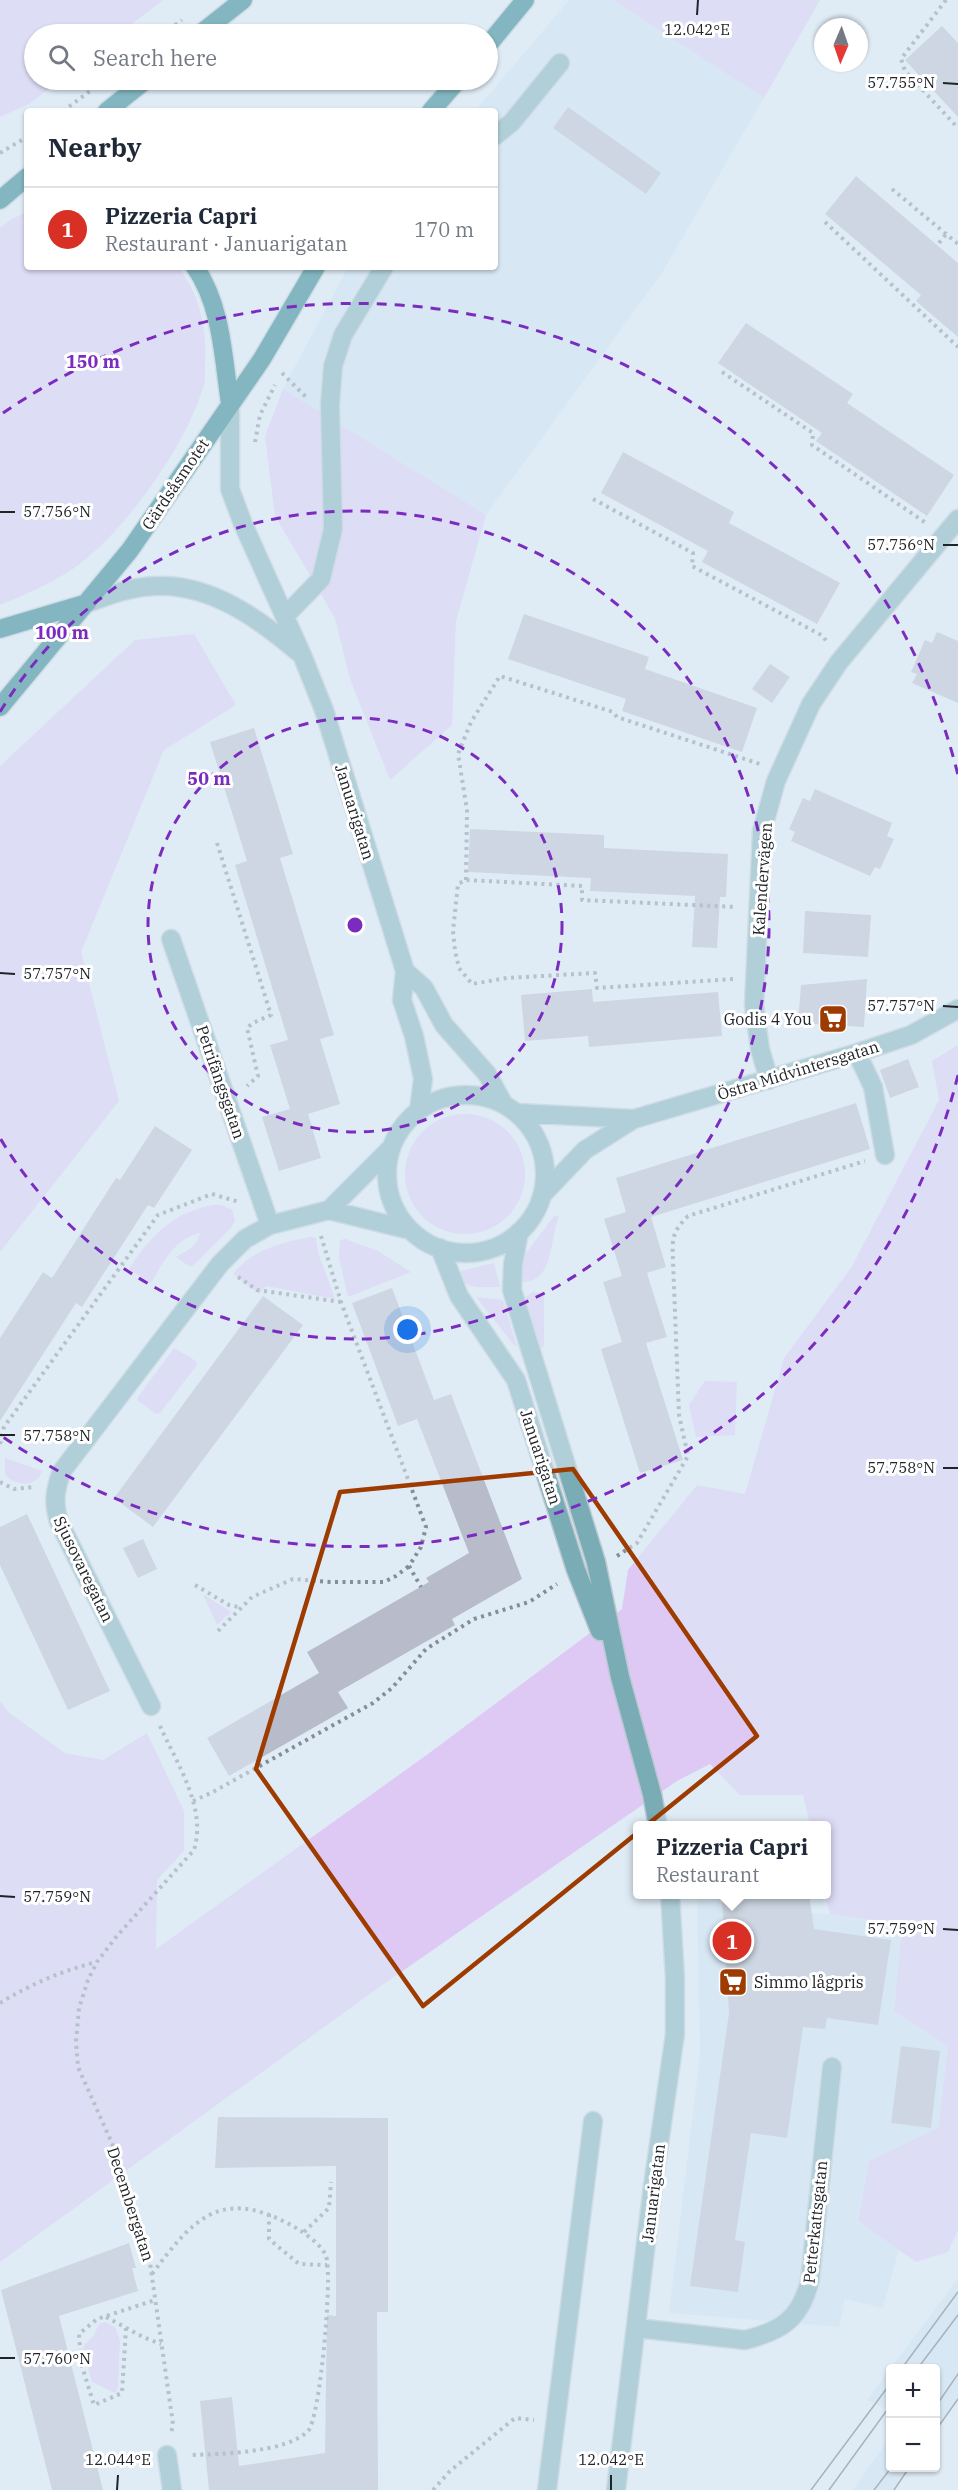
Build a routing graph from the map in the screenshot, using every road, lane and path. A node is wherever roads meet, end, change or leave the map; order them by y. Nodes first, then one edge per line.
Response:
1 (243, 0) edge
2 (525, 0) edge
3 (946, 0) edge
4 (213, 24) edge
5 (498, 33) edge
6 (560, 63) dead end
7 (91, 90) edge
8 (133, 90) edge
9 (449, 90) edge
10 (67, 108) edge
11 (111, 108) edge
12 (434, 108) edge
13 (958, 128) edge
14 (498, 134) edge
15 (24, 140) edge
16 (0, 153) edge
17 (24, 180) edge
18 (892, 189) dead end
19 (24, 196) edge
20 (0, 200) edge
21 (825, 222) dead end
22 (946, 234) junction
23 (939, 243) dead end
24 (958, 244) edge
25 (197, 270) edge
26 (314, 270) edge
27 (382, 270) edge
28 (958, 347) edge
29 (722, 372) dead end
30 (230, 403) junction
31 (593, 499) dead end
32 (958, 519) edge
33 (944, 535) junction
34 (87, 603) junction
35 (285, 616) junction
36 (0, 629) edge
37 (302, 655) junction
38 (839, 662) junction
39 (0, 707) edge
40 (780, 771) junction
41 (217, 843) dead end
42 (466, 880) junction
43 (759, 908) junction
44 (171, 939) dead end
45 (405, 971) junction
46 (756, 977) junction
47 (958, 1010) edge
48 (857, 1053) junction
49 (769, 1080) junction
50 (228, 1102) junction
51 (510, 1108) junction
52 (419, 1110) junction
53 (634, 1119) junction
54 (390, 1149) junction
55 (885, 1155) joint
56 (542, 1195) junction
57 (322, 1212) junction
58 (270, 1225) junction
59 (410, 1230) junction
60 (519, 1232) junction
61 (440, 1248) junction
62 (220, 1264) junction
63 (340, 1302) junction
64 (0, 1444) edge
65 (0, 1482) edge
66 (56, 1486) junction
67 (596, 1562) junction
68 (408, 1566) junction
69 (576, 1570) junction
70 (195, 1585) dead end
71 (421, 1587) dead end
72 (240, 1607) junction
73 (447, 1629) dead end
74 (218, 1631) dead end
75 (451, 1635) junction
76 (620, 1677) junction
77 (151, 1706) joint
78 (193, 1801) junction
79 (657, 1821) edge
80 (670, 1899) edge
81 (97, 1962) junction
82 (0, 2003) edge
83 (832, 2067) dead end
84 (593, 2121) dead end
85 (331, 2182) dead end
86 (269, 2214) junction
87 (304, 2232) junction
88 (327, 2265) junction
89 (152, 2274) junction
90 (155, 2300) junction
91 (105, 2316) junction
92 (126, 2328) junction
93 (636, 2328) junction
94 (162, 2344) junction
95 (556, 2422) junction
96 (167, 2455) junction
97 (172, 2490) edge
98 (433, 2490) edge
99 (547, 2490) edge
100 (615, 2490) edge

1 - 4 main road
2 - 5 main road
3 - 13 path
6 - 14 street
7 - 10 path
8 - 11 main road
9 - 12 main road
15 - 16 path
17 - 20 main road
18 - 22 path
19 - 20 main road
21 - 28 path
22 - 23 path
22 - 24 path
25 - 30 main road
26 - 30 main road, Gärdsåsmotet
27 - 35 street
29 - 33 path
30 - 34 main road, Gärdsåsmotet
30 - 35 street, Januarigatan
31 - 38 path
32 - 33 street, Kalendervägen
33 - 38 street, Kalendervägen
34 - 36 main road
34 - 37 street, Januarigatan
34 - 39 main road, Gärdsåsmotet
35 - 37 street, Januarigatan
37 - 45 street, Januarigatan
38 - 40 street, Kalendervägen
40 - 42 path
40 - 43 street, Kalendervägen
41 - 50 path
42 - 43 path
42 - 46 path
43 - 46 street, Kalendervägen
44 - 50 street, Petrifängsgatan
45 - 51 street, Januarigatan
45 - 52 street, Januarigatan
46 - 49 street, Kalendervägen
47 - 48 street, Östra Midvintersgatan
48 - 49 street, Östra Midvintersgatan
48 - 55 street
49 - 53 street, Östra Midvintersgatan
50 - 58 street, Petrifängsgatan
51 - 52 street
51 - 53 street, Östra Midvintersgatan
51 - 56 street
52 - 54 street
53 - 56 street, Östra Midvintersgatan
54 - 57 street
54 - 59 street
55 - 67 path
56 - 60 street
57 - 58 street
57 - 59 street
57 - 63 path
58 - 62 street
58 - 64 path
59 - 61 street
60 - 61 street
60 - 67 street, Januarigatan
61 - 69 street, Januarigatan
62 - 63 path
62 - 66 street
63 - 68 path
65 - 66 path
66 - 77 street, Sjusovaregatan
67 - 76 street, Januarigatan
68 - 71 path
68 - 72 path
69 - 75 path
69 - 76 street, Januarigatan
70 - 72 path
72 - 74 path
73 - 75 path
75 - 78 path
76 - 79 street, Januarigatan
77 - 78 path
78 - 81 path
80 - 93 street, Januarigatan
81 - 82 path
81 - 89 path, Decembergatan
83 - 93 street, Petterkattsgatan
84 - 95 street
85 - 87 path
86 - 87 path
86 - 88 path
86 - 89 path
87 - 88 path
88 - 96 path
89 - 90 path, Decembergatan
90 - 91 path
90 - 94 path, Decembergatan
91 - 92 path
91 - 92 path
92 - 94 path
93 - 100 street, Januarigatan
94 - 96 path, Decembergatan
95 - 98 path
95 - 99 street
96 - 97 street

